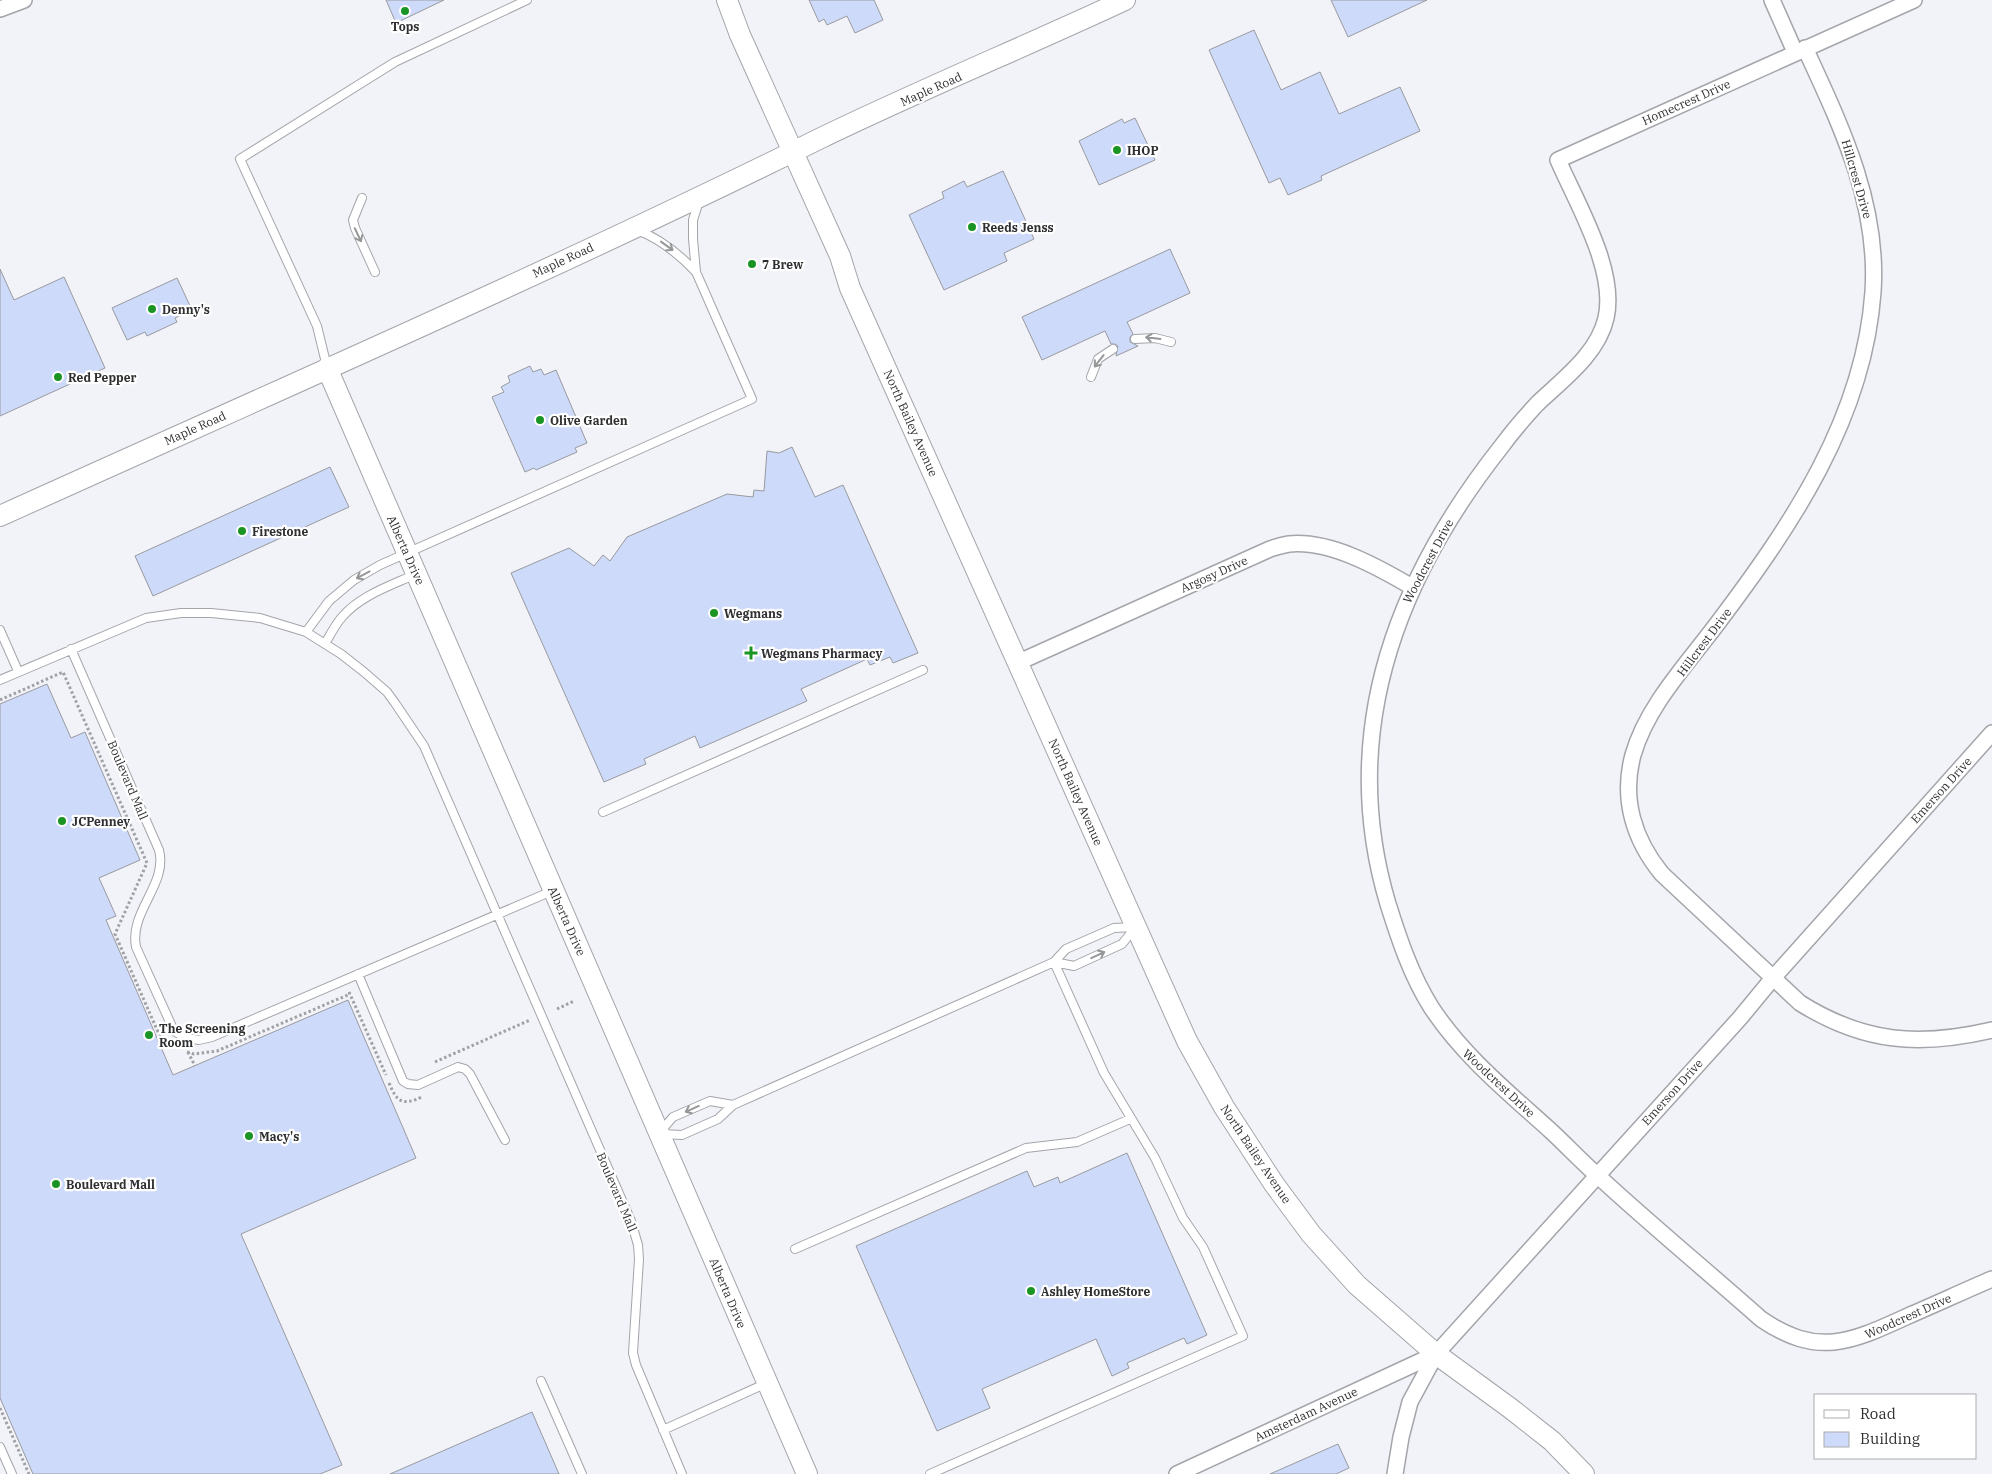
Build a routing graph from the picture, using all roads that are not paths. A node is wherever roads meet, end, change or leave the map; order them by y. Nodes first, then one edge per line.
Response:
1 (24, 0) edge
2 (528, 0) edge
3 (727, 0) edge
4 (1125, 0) edge
5 (1772, 0) edge
6 (1914, 0) edge
7 (0, 9) edge
8 (1800, 50) junction
9 (792, 154) junction
10 (362, 198) dead end
11 (700, 198) junction
12 (632, 228) junction
13 (1602, 260) joint
14 (375, 272) dead end
15 (696, 272) junction
16 (1135, 339) dead end
17 (1171, 342) dead end
18 (1113, 349) dead end
19 (327, 368) junction
20 (1091, 377) dead end
21 (0, 516) edge
22 (407, 554) junction
23 (417, 574) junction
24 (1412, 587) junction
25 (0, 630) edge
26 (306, 632) junction
27 (325, 644) junction
28 (71, 648) junction
29 (1019, 662) junction
30 (922, 670) dead end
31 (18, 671) junction
32 (0, 680) edge
33 (1992, 733) edge
34 (603, 812) dead end
35 (554, 891) junction
36 (498, 914) junction
37 (1136, 927) junction
38 (1054, 962) junction
39 (358, 974) junction
40 (1773, 978) junction
41 (1992, 1030) edge
42 (733, 1105) junction
43 (1130, 1119) junction
44 (659, 1133) junction
45 (505, 1140) dead end
46 (1597, 1175) junction
47 (795, 1249) dead end
48 (1992, 1279) edge
49 (1436, 1354) junction
50 (541, 1381) dead end
51 (767, 1383) junction
52 (663, 1430) junction
53 (0, 1447) edge
54 (12, 1474) edge
55 (582, 1474) edge
56 (682, 1474) edge
57 (807, 1474) edge
58 (930, 1474) edge
59 (1176, 1474) edge
60 (1395, 1474) edge
61 (1584, 1474) edge

1 - 7 street
2 - 19 lane
3 - 9 street, North Bailey Avenue
4 - 9 street, Maple Road
5 - 8 street, Hillcrest Drive
6 - 8 street, Homecrest Drive
8 - 13 street, Homecrest Drive
8 - 40 street, Hillcrest Drive
9 - 11 street, Maple Road
9 - 29 street, North Bailey Avenue
10 -> 14 lane
11 - 12 street, Maple Road
11 - 15 lane
12 -> 15 lane
12 - 19 street, Maple Road
13 - 24 street, Woodcrest Drive
15 - 22 lane
17 -> 16 lane
18 -> 20 lane
19 - 21 street, Maple Road
19 - 22 street, Alberta Drive
22 - 23 street, Alberta Drive
22 -> 26 lane
23 - 27 lane
23 - 35 street, Alberta Drive
24 - 29 street, Argosy Drive
24 - 46 street, Woodcrest Drive
25 - 31 lane
26 - 27 lane, Boulevard Mall
26 - 28 lane, Boulevard Mall
27 - 36 lane, Boulevard Mall
28 - 31 lane, Boulevard Mall
28 - 39 lane, Boulevard Mall
29 - 37 street, North Bailey Avenue
30 - 34 lane
31 - 32 lane, Boulevard Mall
33 - 40 street, Emerson Drive
35 - 36 lane, Boulevard Mall
35 - 44 street, Alberta Drive
36 - 39 lane, Boulevard Mall
36 - 52 lane, Boulevard Mall
37 - 38 lane
38 -> 37 lane
37 - 49 street, North Bailey Avenue
38 - 42 lane
38 - 43 lane
39 - 45 lane
40 - 41 street, Hillcrest Drive
40 - 46 street, Emerson Drive
42 - 44 lane
42 -> 44 lane
43 - 47 lane
43 - 58 lane
44 - 51 street, Alberta Drive
46 - 48 street, Woodcrest Drive
46 - 49 street, Emerson Drive
49 - 59 street, Amsterdam Avenue
49 - 60 street, Emerson Drive
49 - 61 street, North Bailey Avenue
50 - 55 lane
51 - 52 lane
51 - 57 street, Alberta Drive
52 - 56 lane, Boulevard Mall
53 - 54 lane

